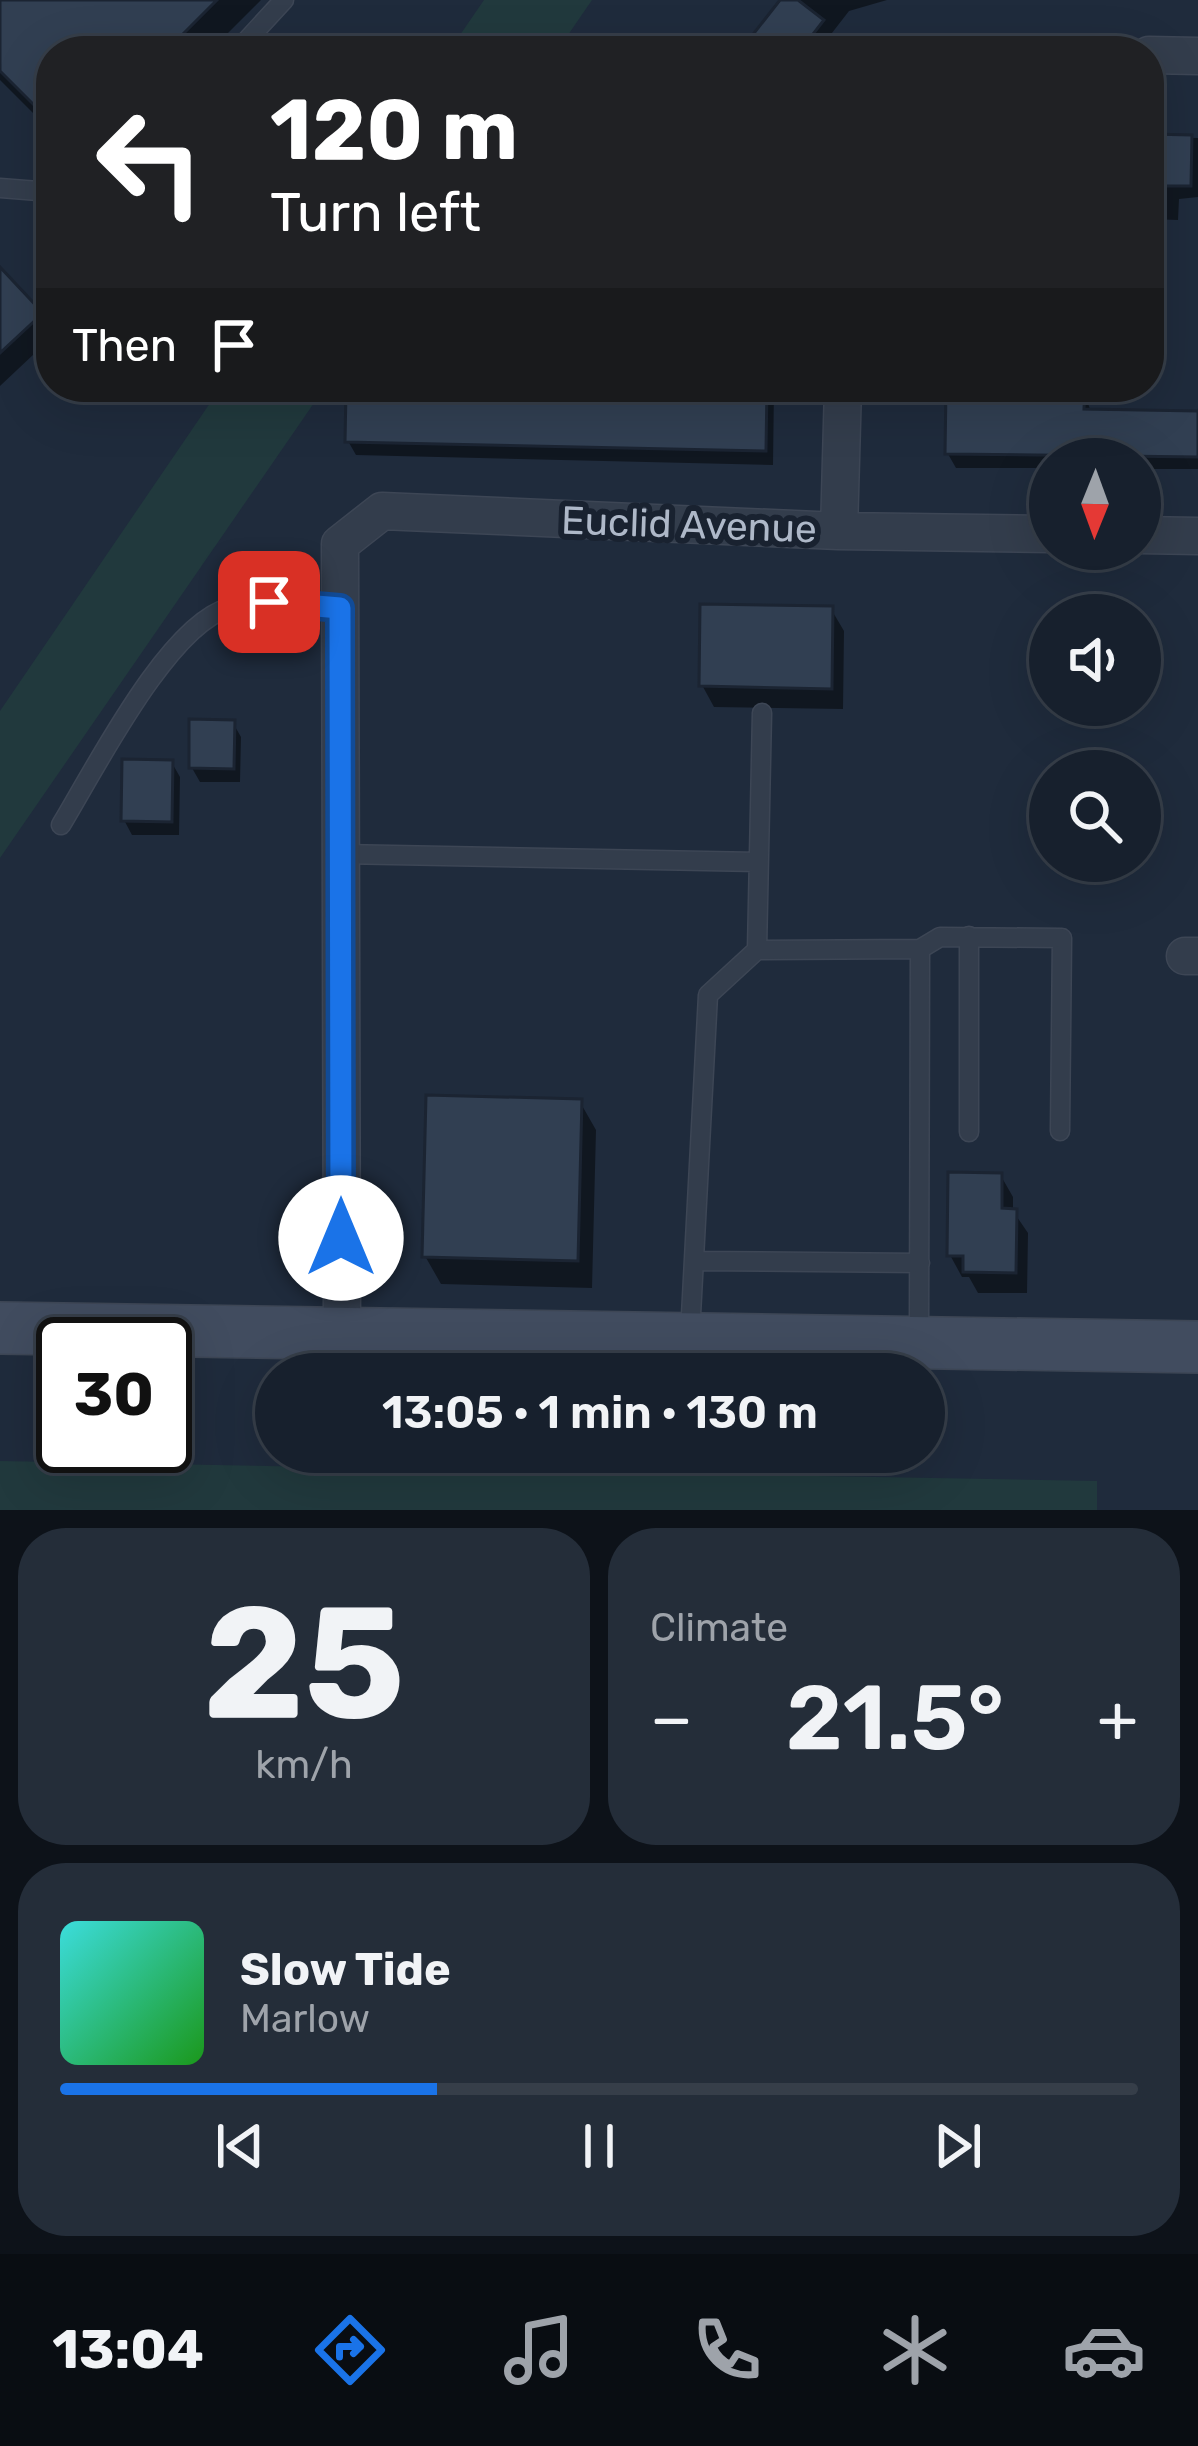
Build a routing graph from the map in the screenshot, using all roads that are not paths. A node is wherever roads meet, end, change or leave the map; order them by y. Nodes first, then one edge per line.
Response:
1 (284, 0) edge
2 (251, 36) edge
3 (1164, 55) edge
4 (1198, 56) edge
5 (0, 188) edge
6 (36, 191) edge
7 (843, 402) edge
8 (839, 531) junction
9 (1029, 534) edge
10 (1161, 535) edge
11 (1198, 536) edge
12 (340, 608) junction
13 (762, 712) dead end
14 (61, 825) dead end
15 (340, 854) junction
16 (758, 862) junction
17 (969, 936) junction
18 (920, 949) junction
19 (757, 950) junction
20 (1060, 1131) dead end
21 (969, 1132) dead end
22 (694, 1261) junction
23 (920, 1263) junction
24 (0, 1328) edge
25 (342, 1334) junction
26 (690, 1338) junction
27 (919, 1341) junction
28 (1198, 1347) edge

1 - 2 lane
3 - 4 street
5 - 6 lane
7 - 8 street
8 - 9 street, Euclid Avenue
8 - 12 street, Euclid Avenue
10 - 11 street
12 - 14 lane
12 - 15 street
13 - 16 lane
15 - 16 lane
15 - 25 street
16 - 19 lane
17 - 18 lane
17 - 20 lane
17 - 21 lane
18 - 19 lane
18 - 23 lane
19 - 22 lane
22 - 23 lane
22 - 26 lane
23 - 27 lane
24 - 25 street
25 - 26 street
26 - 27 street
27 - 28 street

